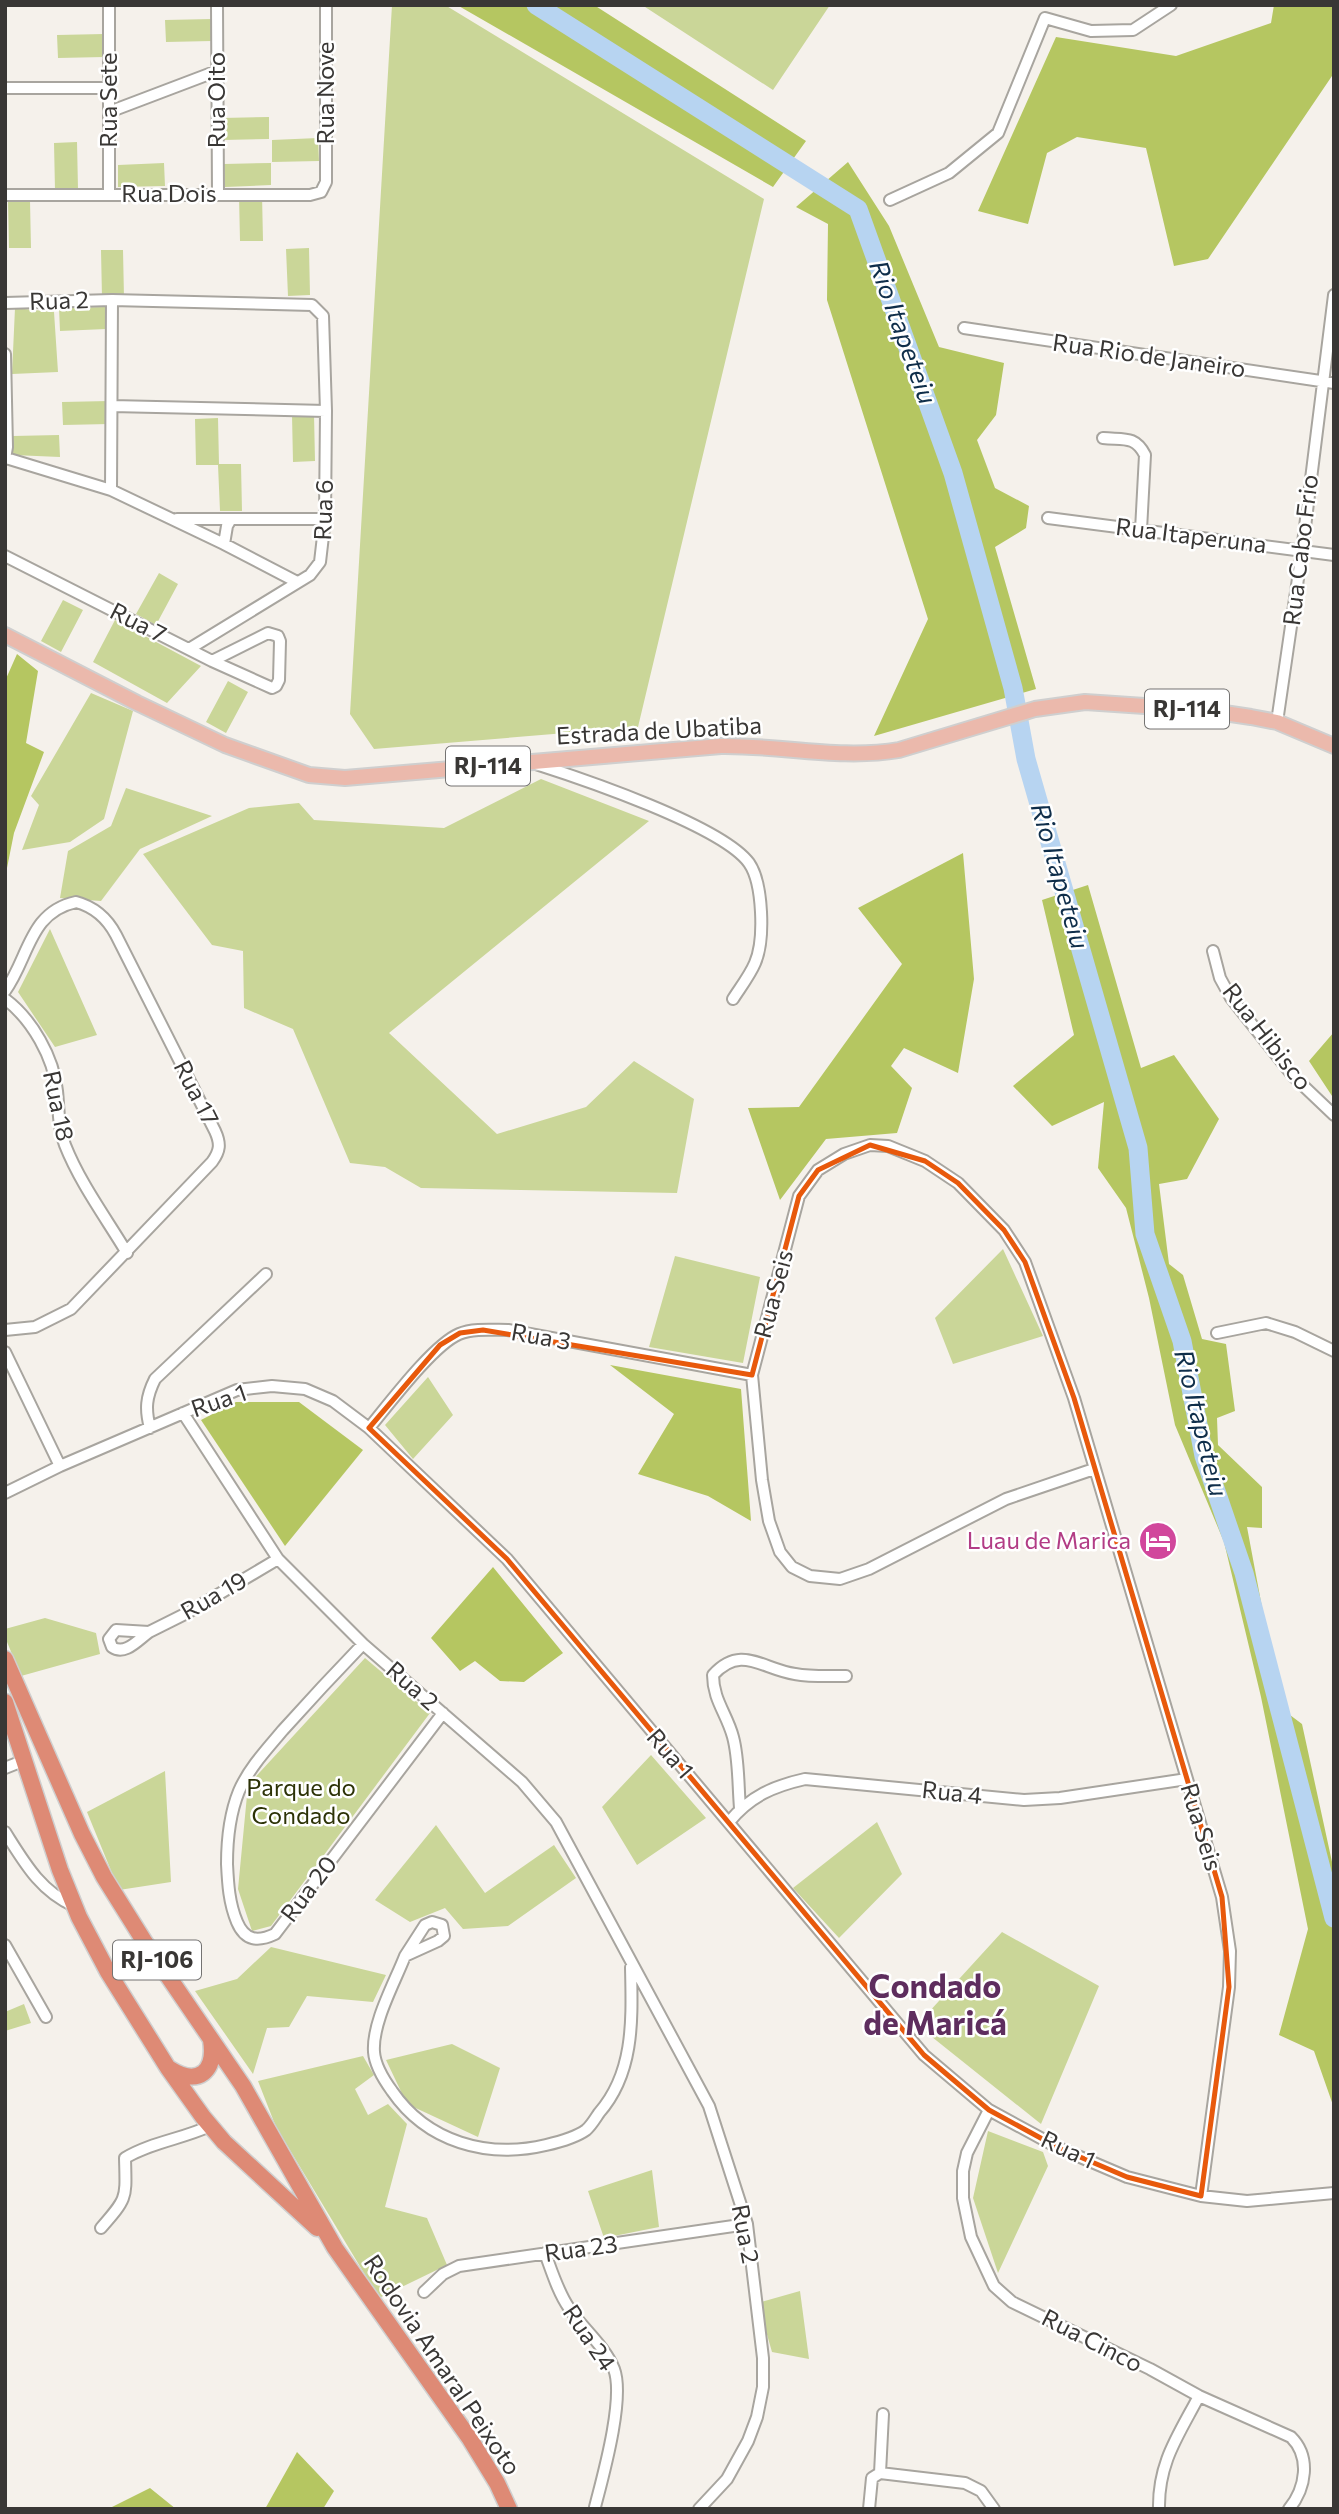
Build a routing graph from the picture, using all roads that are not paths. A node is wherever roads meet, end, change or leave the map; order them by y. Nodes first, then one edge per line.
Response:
1 (109, 5) edge
2 (216, 5) edge
3 (326, 5) edge
4 (1171, 5) edge
5 (216, 71) junction
6 (5, 88) edge
7 (109, 88) junction
8 (109, 112) junction
9 (326, 182) joint
10 (109, 194) junction
11 (218, 194) junction
12 (5, 195) edge
13 (890, 200) dead end
14 (1334, 295) edge
15 (112, 300) junction
16 (5, 303) edge
17 (312, 305) joint
18 (964, 328) dead end
19 (5, 354) edge
20 (1322, 382) junction
21 (1334, 383) edge
22 (112, 406) junction
23 (6, 409) edge
24 (326, 411) junction
25 (1103, 438) dead end
26 (6, 458) edge
27 (111, 490) junction
28 (1048, 518) dead end
29 (173, 519) junction
30 (231, 519) junction
31 (325, 519) junction
32 (1142, 530) junction
33 (224, 544) junction
34 (1302, 551) junction
35 (1334, 555) edge
36 (5, 556) edge
37 (278, 573) junction
38 (297, 582) junction
39 (281, 593) junction
40 (5, 635) edge
41 (189, 649) junction
42 (212, 661) junction
43 (1277, 722) junction
44 (1334, 746) edge
45 (530, 762) junction
46 (1213, 951) dead end
47 (5, 991) edge
48 (5, 999) edge
49 (733, 999) dead end
50 (1334, 1115) edge
51 (127, 1253) junction
52 (266, 1274) dead end
53 (5, 1330) edge
54 (1217, 1333) dead end
55 (1334, 1351) edge
56 (5, 1352) edge
57 (752, 1375) junction
58 (183, 1413) junction
59 (369, 1428) junction
60 (150, 1429) junction
61 (60, 1466) junction
62 (1094, 1469) junction
63 (5, 1493) edge
64 (278, 1559) junction
65 (149, 1632) dead end
66 (363, 1644) junction
67 (5, 1658) edge
68 (846, 1676) dead end
69 (5, 1702) edge
70 (443, 1713) junction
71 (25, 1760) junction
72 (5, 1768) edge
73 (1187, 1779) junction
74 (740, 1808) junction
75 (729, 1822) junction
76 (5, 1832) edge
77 (74, 1906) junction
78 (5, 1945) edge
79 (405, 1956) dead end
80 (631, 1964) junction
81 (46, 2017) dead end
82 (211, 2038) junction
83 (168, 2068) junction
84 (989, 2110) junction
85 (210, 2126) junction
86 (1334, 2193) edge
87 (1201, 2196) junction
88 (747, 2224) junction
89 (101, 2228) dead end
90 (335, 2248) junction
91 (545, 2253) junction
92 (424, 2292) dead end
93 (1199, 2396) junction
94 (883, 2414) dead end
95 (880, 2473) junction
96 (595, 2507) edge
97 (509, 2509) edge
98 (699, 2509) edge
99 (869, 2509) edge
100 (994, 2509) edge
101 (1159, 2509) edge
102 (1289, 2509) edge

1 - 7 street, Rua Sete
2 - 5 street, Rua Oito
3 - 9 street, Rua Nove
4 - 13 street
5 - 8 street
5 - 11 street, Rua Oito
6 - 7 street
7 - 8 street, Rua Sete
8 - 10 street, Rua Sete
9 - 11 street, Rua Dois
10 - 11 street, Rua Dois
10 - 12 street, Rua Dois
14 - 20 street, Rua Cabo Frio
15 - 16 street, Rua 2
15 - 17 street, Rua 2
15 - 22 street
17 - 24 street, Rua 6
18 - 20 street, Rua Rio de Janeiro
19 - 23 street
20 - 21 street, Rua Rio de Janeiro
20 - 34 street, Rua Cabo Frio
22 - 24 street
22 - 27 street
23 - 26 street
24 - 31 street, Rua 6
25 - 32 street
26 - 27 street
27 - 29 street
28 - 32 street, Rua Itaperuna
29 - 30 street
29 - 33 street
30 - 31 street
30 - 33 street
31 - 38 street, Rua 6
32 - 34 street, Rua Itaperuna
33 - 37 street
34 - 35 street, Rua Itaperuna
34 - 43 street, Rua Cabo Frio
36 - 41 street, Rua 7
37 - 38 street
37 - 39 street
38 - 39 street, Rua 6
39 - 41 street, Rua 6
40 - 45 main road, Estrada de Ubatiba / RJ-114
41 - 42 street, Rua 7
42 - 42 street, Rua 7
43 - 44 main road, Estrada de Ubatiba / RJ-114
43 - 45 main road, Estrada de Ubatiba / RJ-114
45 - 49 street
46 - 50 street, Rua Hibisco
47 - 51 street, Rua 17
48 - 51 street, Rua 18
51 - 53 street, Rua 17
52 - 60 street
54 - 55 street
56 - 61 street
57 - 59 street, Rua 3
57 - 62 street, Rua Seis
57 - 62 street, Rua Seis
58 - 59 street, Rua 1
58 - 60 street, Rua 1
58 - 64 street, Rua 2
59 - 75 street, Rua 1
60 - 61 street, Rua 1
61 - 63 street, Rua 1
62 - 73 street, Rua Seis
64 - 65 street, Rua 19
64 - 66 street, Rua 2
66 - 70 street, Rua 2
66 - 70 street, Rua 20
67 - 82 highway, Rodovia Amaral Peixoto / RJ-106
68 - 74 street
69 - 71 highway, Rodovia Amaral Peixoto / RJ-106
70 - 80 street, Rua 2
71 - 72 street
71 - 77 highway, Rodovia Amaral Peixoto / RJ-106
73 - 74 street, Rua 4
73 - 87 street, Rua Seis
74 - 75 street, Rua 4
75 - 84 street, Rua 1
76 - 77 street
77 - 83 highway, Rodovia Amaral Peixoto / RJ-106
78 - 81 street
79 - 80 street, Rua 2
80 - 88 street, Rua 2
82 - 83 highway
82 - 90 highway, Rodovia Amaral Peixoto / RJ-106
83 - 85 highway, Rodovia Amaral Peixoto / RJ-106
84 - 87 street, Rua 1
84 - 93 street, Rua Cinco
85 - 89 street
85 - 90 highway, Rodovia Amaral Peixoto / RJ-106
86 - 87 street, Rua 1
88 - 91 street, Rua 23
88 - 98 street, Rua 2
90 - 97 highway, Rodovia Amaral Peixoto / RJ-106
91 - 92 street, Rua 23
91 - 96 street, Rua 24
93 - 101 street
93 - 102 street, Rua Cinco
94 - 95 street
95 - 99 street
95 - 100 street

